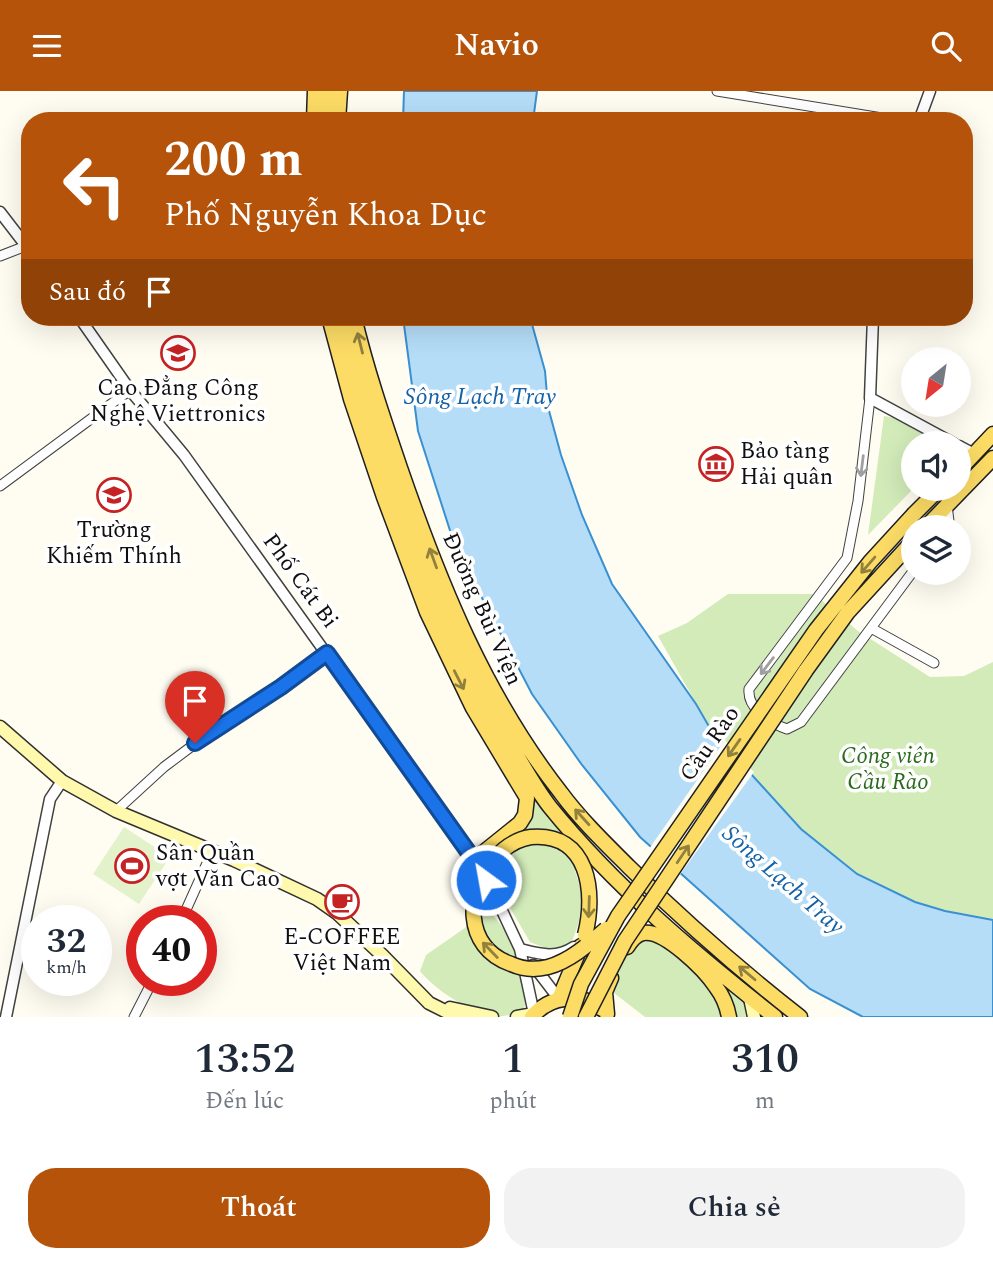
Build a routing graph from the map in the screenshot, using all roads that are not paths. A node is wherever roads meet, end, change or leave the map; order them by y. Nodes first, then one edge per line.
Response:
1 (315, 91) edge
2 (328, 91) edge
3 (340, 91) edge
4 (717, 91) edge
5 (930, 91) edge
6 (314, 112) edge
7 (327, 112) edge
8 (339, 112) edge
9 (850, 112) edge
10 (922, 112) edge
11 (0, 212) edge
12 (21, 240) edge
13 (21, 251) edge
14 (0, 256) edge
15 (85, 326) edge
16 (331, 326) edge
17 (343, 326) edge
18 (356, 326) edge
19 (873, 326) edge
20 (130, 390) junction
21 (870, 398) junction
22 (931, 431) edge
23 (993, 434) edge
24 (971, 452) edge
25 (974, 454) junction
26 (971, 457) edge
27 (992, 460) edge
28 (0, 486) edge
29 (927, 501) edge
30 (947, 505) junction
31 (937, 515) edge
32 (948, 515) edge
33 (901, 553) edge
34 (903, 585) edge
35 (871, 628) junction
36 (327, 653) junction
37 (934, 663) dead end
38 (479, 705) junction
39 (0, 727) edge
40 (62, 781) junction
41 (116, 811) junction
42 (212, 852) junction
43 (474, 860) junction
44 (188, 905) edge
45 (613, 924) junction
46 (584, 939) junction
47 (520, 949) junction
48 (597, 993) junction
49 (145, 996) edge
50 (750, 997) junction
51 (559, 999) junction
52 (5, 1000) edge
53 (429, 1003) junction
54 (533, 1015) edge
55 (605, 1016) edge
56 (6, 1017) edge
57 (134, 1017) edge
58 (444, 1017) edge
59 (457, 1017) edge
60 (492, 1017) edge
61 (517, 1017) edge
62 (570, 1017) edge
63 (586, 1017) edge
64 (729, 1017) edge
65 (754, 1017) edge
66 (775, 1017) edge
67 (800, 1017) edge

1 - 6 main road
2 - 7 main road
3 - 8 main road
4 - 9 street
5 - 10 street
11 - 12 street
13 - 14 street
15 - 20 street, Phố Cát Bi
16 -> 38 main road, Đường Bùi Viện
17 - 38 main road, Đường Bùi Viện
67 -> 18 main road, Đường Bùi Viện
19 - 21 street
20 - 28 street
20 - 36 street, Phố Cát Bi
21 - 22 street
21 -> 35 street
23 - 25 main road
24 - 25 street
25 - 26 main road
27 - 30 main road
29 -> 45 main road, Cầu Rào, bridge
30 - 31 main road
30 - 32 street
48 -> 33 main road, Cầu Rào, bridge
34 - 35 street
35 - 37 street
36 - 41 street
36 - 43 street, Phố Cát Bi
38 - 43 main road, Đường Bùi Viện
38 - 50 main road, Đường Bùi Viện
39 - 40 main road
40 - 41 main road
40 - 52 street
41 - 42 main road
42 - 44 street
42 - 53 main road
43 - 47 street, Phố Cát Bi
45 -> 46 main road, bridge
45 - 62 main road, Cầu Rào, bridge
46 - 47 street
46 - 51 main road
47 - 51 street, Phố Cát Bi
47 - 54 street, Phố Cát Bi
48 - 55 main road, bridge
48 - 63 main road, Cầu Rào, bridge
49 - 57 street
50 - 65 main road
50 - 66 main road, Đường Bùi Viện
51 - 54 main road
51 - 55 main road
52 - 56 street
53 - 58 main road
53 - 59 main road
53 - 60 main road
54 - 61 main road
55 - 64 main road

